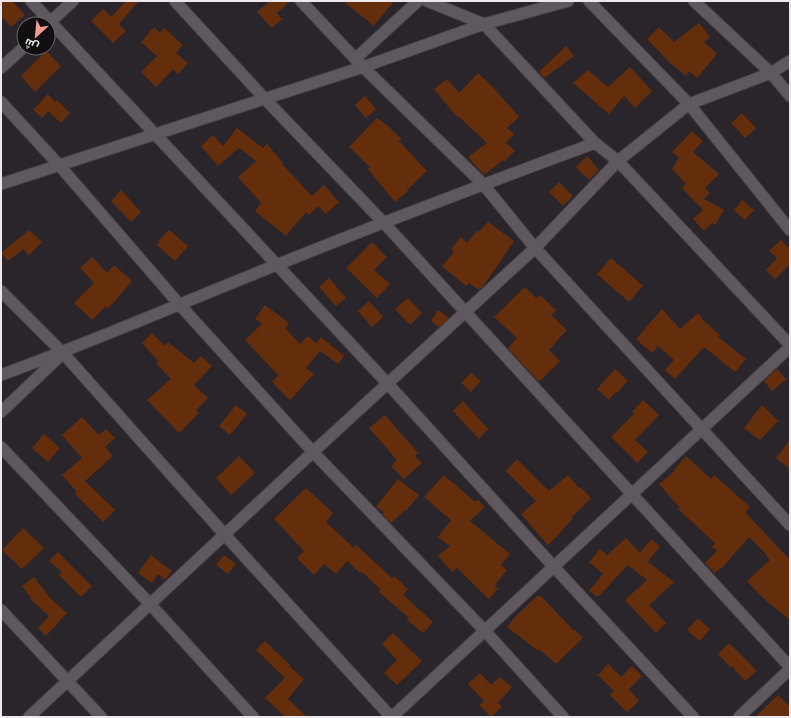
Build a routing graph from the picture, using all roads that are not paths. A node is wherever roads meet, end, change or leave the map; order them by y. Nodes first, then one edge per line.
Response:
1 (31, 1) edge
2 (73, 1) edge
3 (176, 1) edge
4 (302, 1) edge
5 (418, 1) edge
6 (427, 1) edge
7 (568, 1) edge
8 (589, 1) edge
9 (694, 1) edge
10 (43, 16) edge
11 (56, 17) edge
12 (484, 24) junction
13 (56, 30) edge
14 (16, 54) edge
15 (790, 61) edge
16 (359, 63) junction
17 (1, 68) edge
18 (771, 73) junction
19 (790, 96) edge
20 (265, 98) junction
21 (1, 102) edge
22 (689, 104) junction
23 (154, 134) junction
24 (595, 143) junction
25 (618, 161) junction
26 (58, 165) junction
27 (1, 184) edge
28 (483, 184) junction
29 (384, 223) junction
30 (790, 230) edge
31 (535, 248) junction
32 (277, 264) junction
33 (1, 291) edge
34 (179, 304) junction
35 (466, 312) junction
36 (790, 346) edge
37 (63, 353) junction
38 (1, 375) edge
39 (388, 384) junction
40 (1, 412) edge
41 (701, 430) junction
42 (1, 447) edge
43 (312, 452) junction
44 (631, 495) junction
45 (790, 525) edge
46 (225, 535) junction
47 (554, 567) junction
48 (150, 604) junction
49 (1, 610) edge
50 (485, 631) junction
51 (790, 668) edge
52 (68, 680) junction
53 (29, 717) edge
54 (101, 717) edge
55 (253, 717) edge
56 (391, 717) edge
57 (564, 717) edge
58 (693, 717) edge
59 (739, 717) edge

1 - 10 street
2 - 11 street
3 - 20 street
4 - 16 street
5 - 16 street
6 - 12 street
7 - 12 street
8 - 22 street
9 - 18 street
12 - 16 street
12 - 24 street
13 - 23 street
14 - 17 street
15 - 18 street
16 - 20 street
16 - 28 street
18 - 19 street
18 - 22 street
20 - 23 street
20 - 29 street
21 - 26 street
22 - 25 street
22 - 30 street
23 - 26 street
23 - 32 street
24 - 25 street
24 - 28 street
25 - 31 street
25 - 36 street
26 - 27 street
26 - 34 street
28 - 29 street
28 - 31 street
29 - 32 street
29 - 35 street
31 - 35 street
31 - 41 street
32 - 34 street
32 - 39 street
33 - 37 street
34 - 37 street
34 - 43 street
35 - 39 street
35 - 44 street
36 - 41 street
37 - 38 street
37 - 40 street
37 - 46 street
39 - 43 street
39 - 47 street
41 - 44 street
41 - 45 street
42 - 48 street
43 - 46 street
43 - 50 street
44 - 47 street
44 - 51 street
46 - 48 street
46 - 56 street
47 - 50 street
47 - 58 street
48 - 52 street
48 - 55 street
49 - 52 street
50 - 56 street
50 - 57 street
51 - 59 street
52 - 53 street
52 - 54 street

